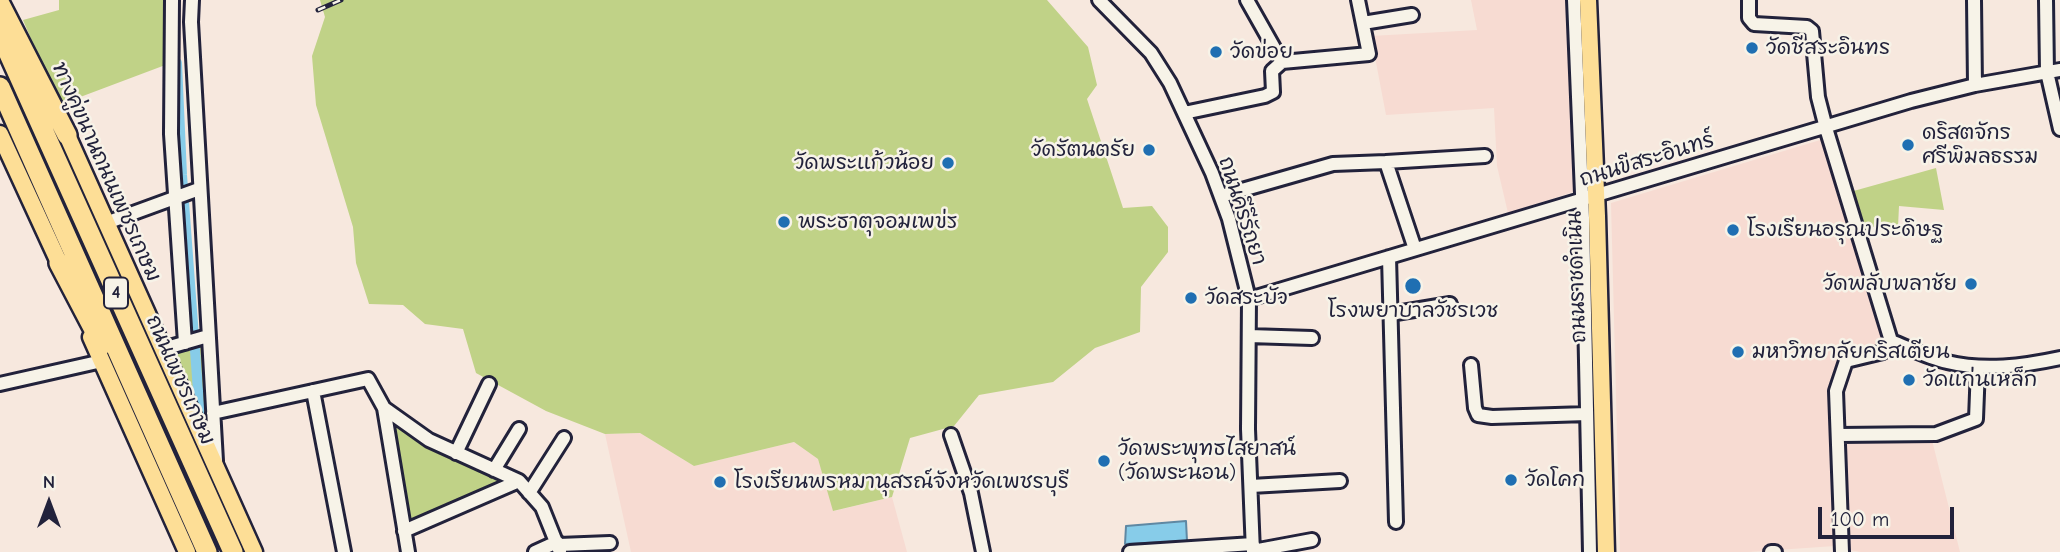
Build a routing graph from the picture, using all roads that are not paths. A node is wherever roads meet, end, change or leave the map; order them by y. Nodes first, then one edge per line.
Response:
1 (7, 0) edge
2 (172, 0) edge
3 (192, 0) edge
4 (1099, 0) edge
5 (1247, 0) edge
6 (1359, 0) edge
7 (1574, 0) edge
8 (1588, 0) edge
9 (1749, 0) edge
10 (1974, 0) edge
11 (2046, 0) edge
12 (0, 4) edge
13 (1412, 15) dead end
14 (1363, 23) junction
15 (0, 34) edge
16 (1282, 62) junction
17 (2054, 71) edge
18 (1975, 85) junction
19 (0, 88) edge
20 (1184, 113) junction
21 (1585, 117) junction
22 (1826, 128) junction
23 (2060, 129) edge
24 (0, 134) edge
25 (67, 135) junction
26 (1485, 156) dead end
27 (1386, 162) junction
28 (200, 189) junction
29 (1221, 196) junction
30 (176, 198) junction
31 (1589, 198) junction
32 (106, 223) junction
33 (1415, 249) junction
34 (1389, 257) junction
35 (59, 263) junction
36 (1249, 299) junction
37 (1450, 304) dead end
38 (1390, 314) junction
39 (206, 336) junction
40 (1248, 336) junction
41 (1312, 338) dead end
42 (1891, 341) junction
43 (187, 342) junction
44 (163, 349) junction
45 (2060, 358) edge
46 (102, 361) junction
47 (1471, 365) dead end
48 (1978, 368) junction
49 (0, 383) edge
50 (489, 384) dead end
51 (313, 391) junction
52 (384, 408) junction
53 (213, 413) junction
54 (1587, 414) junction
55 (519, 429) dead end
56 (951, 435) dead end
57 (1839, 435) junction
58 (564, 438) dead end
59 (456, 453) junction
60 (217, 470) junction
61 (494, 470) junction
62 (519, 481) junction
63 (1340, 481) dead end
64 (1251, 486) junction
65 (529, 494) junction
66 (189, 511) junction
67 (1396, 522) dead end
68 (404, 531) junction
69 (1312, 540) dead end
70 (610, 543) dead end
71 (559, 546) edge
72 (1253, 549) edge
73 (187, 552) edge
74 (206, 552) edge
75 (233, 552) edge
76 (254, 552) edge
77 (344, 552) edge
78 (408, 552) edge
79 (535, 552) edge
80 (983, 552) edge
81 (1130, 552) edge
82 (1590, 552) edge
83 (1606, 552) edge
84 (1842, 552) edge

1 - 25 main road, ทางคู่ขนานถนนเพชรเกษม / 4
2 - 30 street
3 - 28 street
4 - 20 street, ถนนคีรีรัถยา
5 - 16 street
6 - 14 street
7 - 21 street
8 - 21 main road, ถนนราชดำเนิน
9 - 22 street
10 - 18 street
11 - 17 street
12 - 25 highway
13 - 14 street
14 - 16 street
15 - 75 highway, ถนนเพชรเกษม / 4
16 - 20 street
17 - 18 street, ถนนขีสระอินทร์
17 - 23 street
18 - 22 street, ถนนขีสระอินทร์
19 - 66 highway, 4
20 - 29 street, ถนนคีรีรัถยา
21 - 31 main road, ถนนราชดำเนิน
22 - 31 street, ถนนขีสระอินทร์
22 - 42 street
24 - 35 main road, 4
25 - 32 main road, ทางคู่ขนานถนนเพชรเกษม / 4
26 - 27 street
27 - 29 street
27 - 33 street
28 - 30 street
28 - 39 street
29 - 36 street, ถนนคีรีรัถยา
30 - 32 street
30 - 43 street
31 - 33 street, ถนนขีสระอินทร์
31 - 54 street
31 - 83 main road, ถนนราชดำเนิน
32 - 44 main road, ทางคู่ขนานถนนเพชรเกษม / 4
33 - 34 street, ถนนขีสระอินทร์
34 - 36 street, ถนนขีสระอินทร์
34 - 38 street
35 - 46 main road, 4
35 - 66 highway
36 - 40 street, ถนนคีรีรัถยา
37 - 38 street
38 - 67 street
39 - 43 street
39 - 53 street
40 - 41 street
40 - 64 street, ถนนคีรีรัถยา
42 - 48 street
42 - 57 street
43 - 44 street
44 - 60 main road, ทางคู่ขนานถนนเพชรเกษม / 4
45 - 48 street
46 - 49 street
46 - 73 main road, 4
47 - 54 street
48 - 57 street
50 - 59 street
51 - 52 street
51 - 53 street
51 - 77 street
52 - 59 street
52 - 68 street
53 - 60 street
54 - 82 street
55 - 61 street
56 - 80 street
57 - 84 street
58 - 65 street
59 - 61 street
60 - 76 main road, ทางคู่ขนานถนนเพชรเกษม / 4
61 - 62 street
62 - 65 street
62 - 68 street
63 - 64 street
64 - 72 street, ถนนคีรีรัถยา
65 - 71 street
66 - 74 highway, 4
68 - 78 street
69 - 72 street
70 - 71 street
71 - 79 street
72 - 81 street

